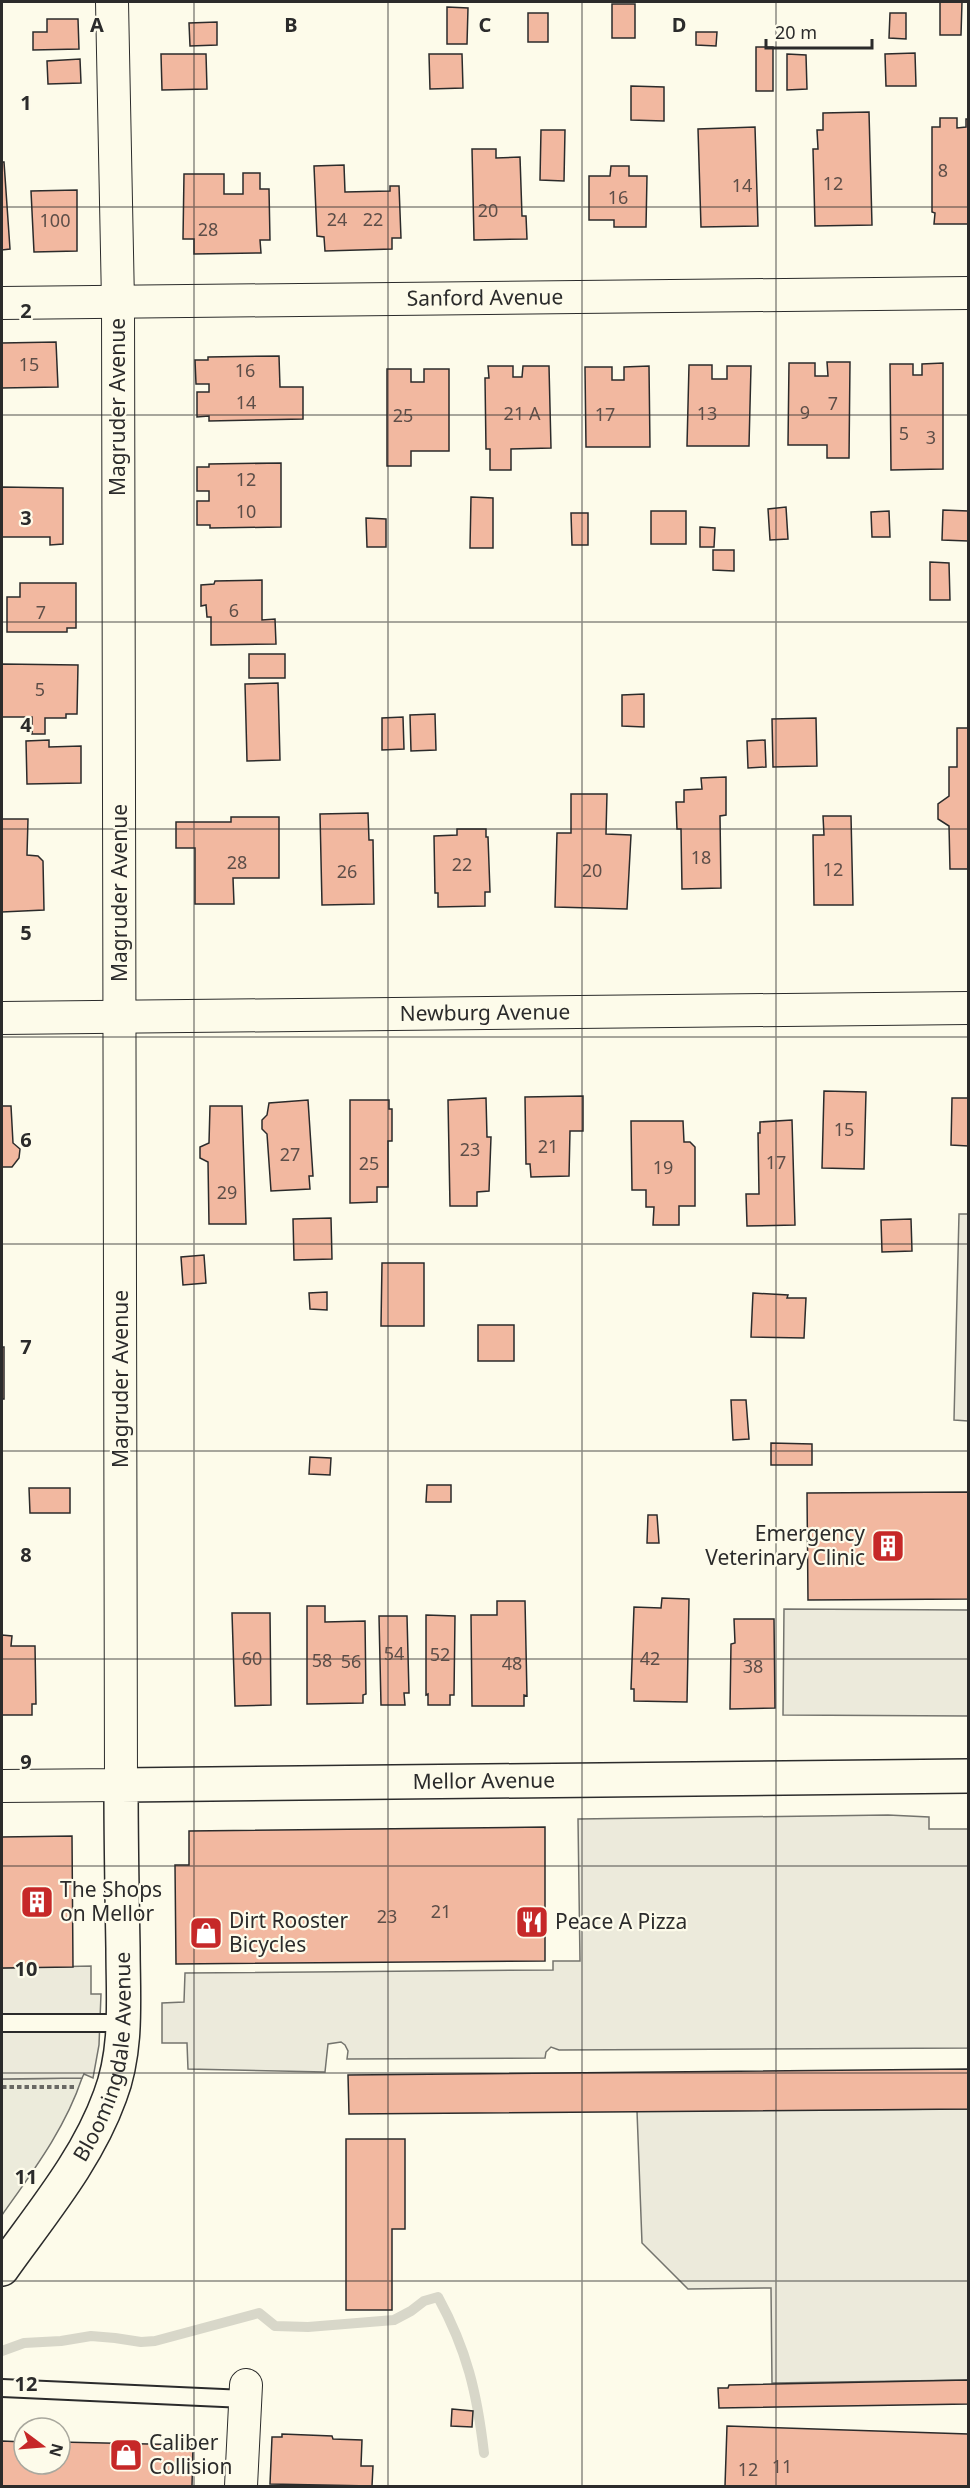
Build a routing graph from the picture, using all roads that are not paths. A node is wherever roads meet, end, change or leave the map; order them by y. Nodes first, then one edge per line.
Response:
1 (112, 2) edge
2 (969, 293) edge
3 (118, 302) junction
4 (2, 303) edge
5 (969, 1008) edge
6 (121, 1016) junction
7 (2, 1018) edge
8 (969, 1776) edge
9 (121, 1785) junction
10 (2, 1786) edge
11 (2, 2023) edge
12 (124, 2023) junction
13 (2, 2269) edge
14 (2, 2388) edge
15 (246, 2392) joint
16 (241, 2487) edge

1 - 3 street, Magruder Avenue
2 - 3 street, Sanford Avenue
3 - 4 street, Sanford Avenue
3 - 6 street, Magruder Avenue
5 - 6 street, Newburg Avenue
6 - 7 street, Newburg Avenue
6 - 9 street, Magruder Avenue
8 - 9 street, Mellor Avenue
9 - 10 street, Mellor Avenue
9 - 12 street, Bloomingdale Avenue
11 - 12 lane
12 - 13 street, Bloomingdale Avenue
14 - 15 lane
15 - 16 street

